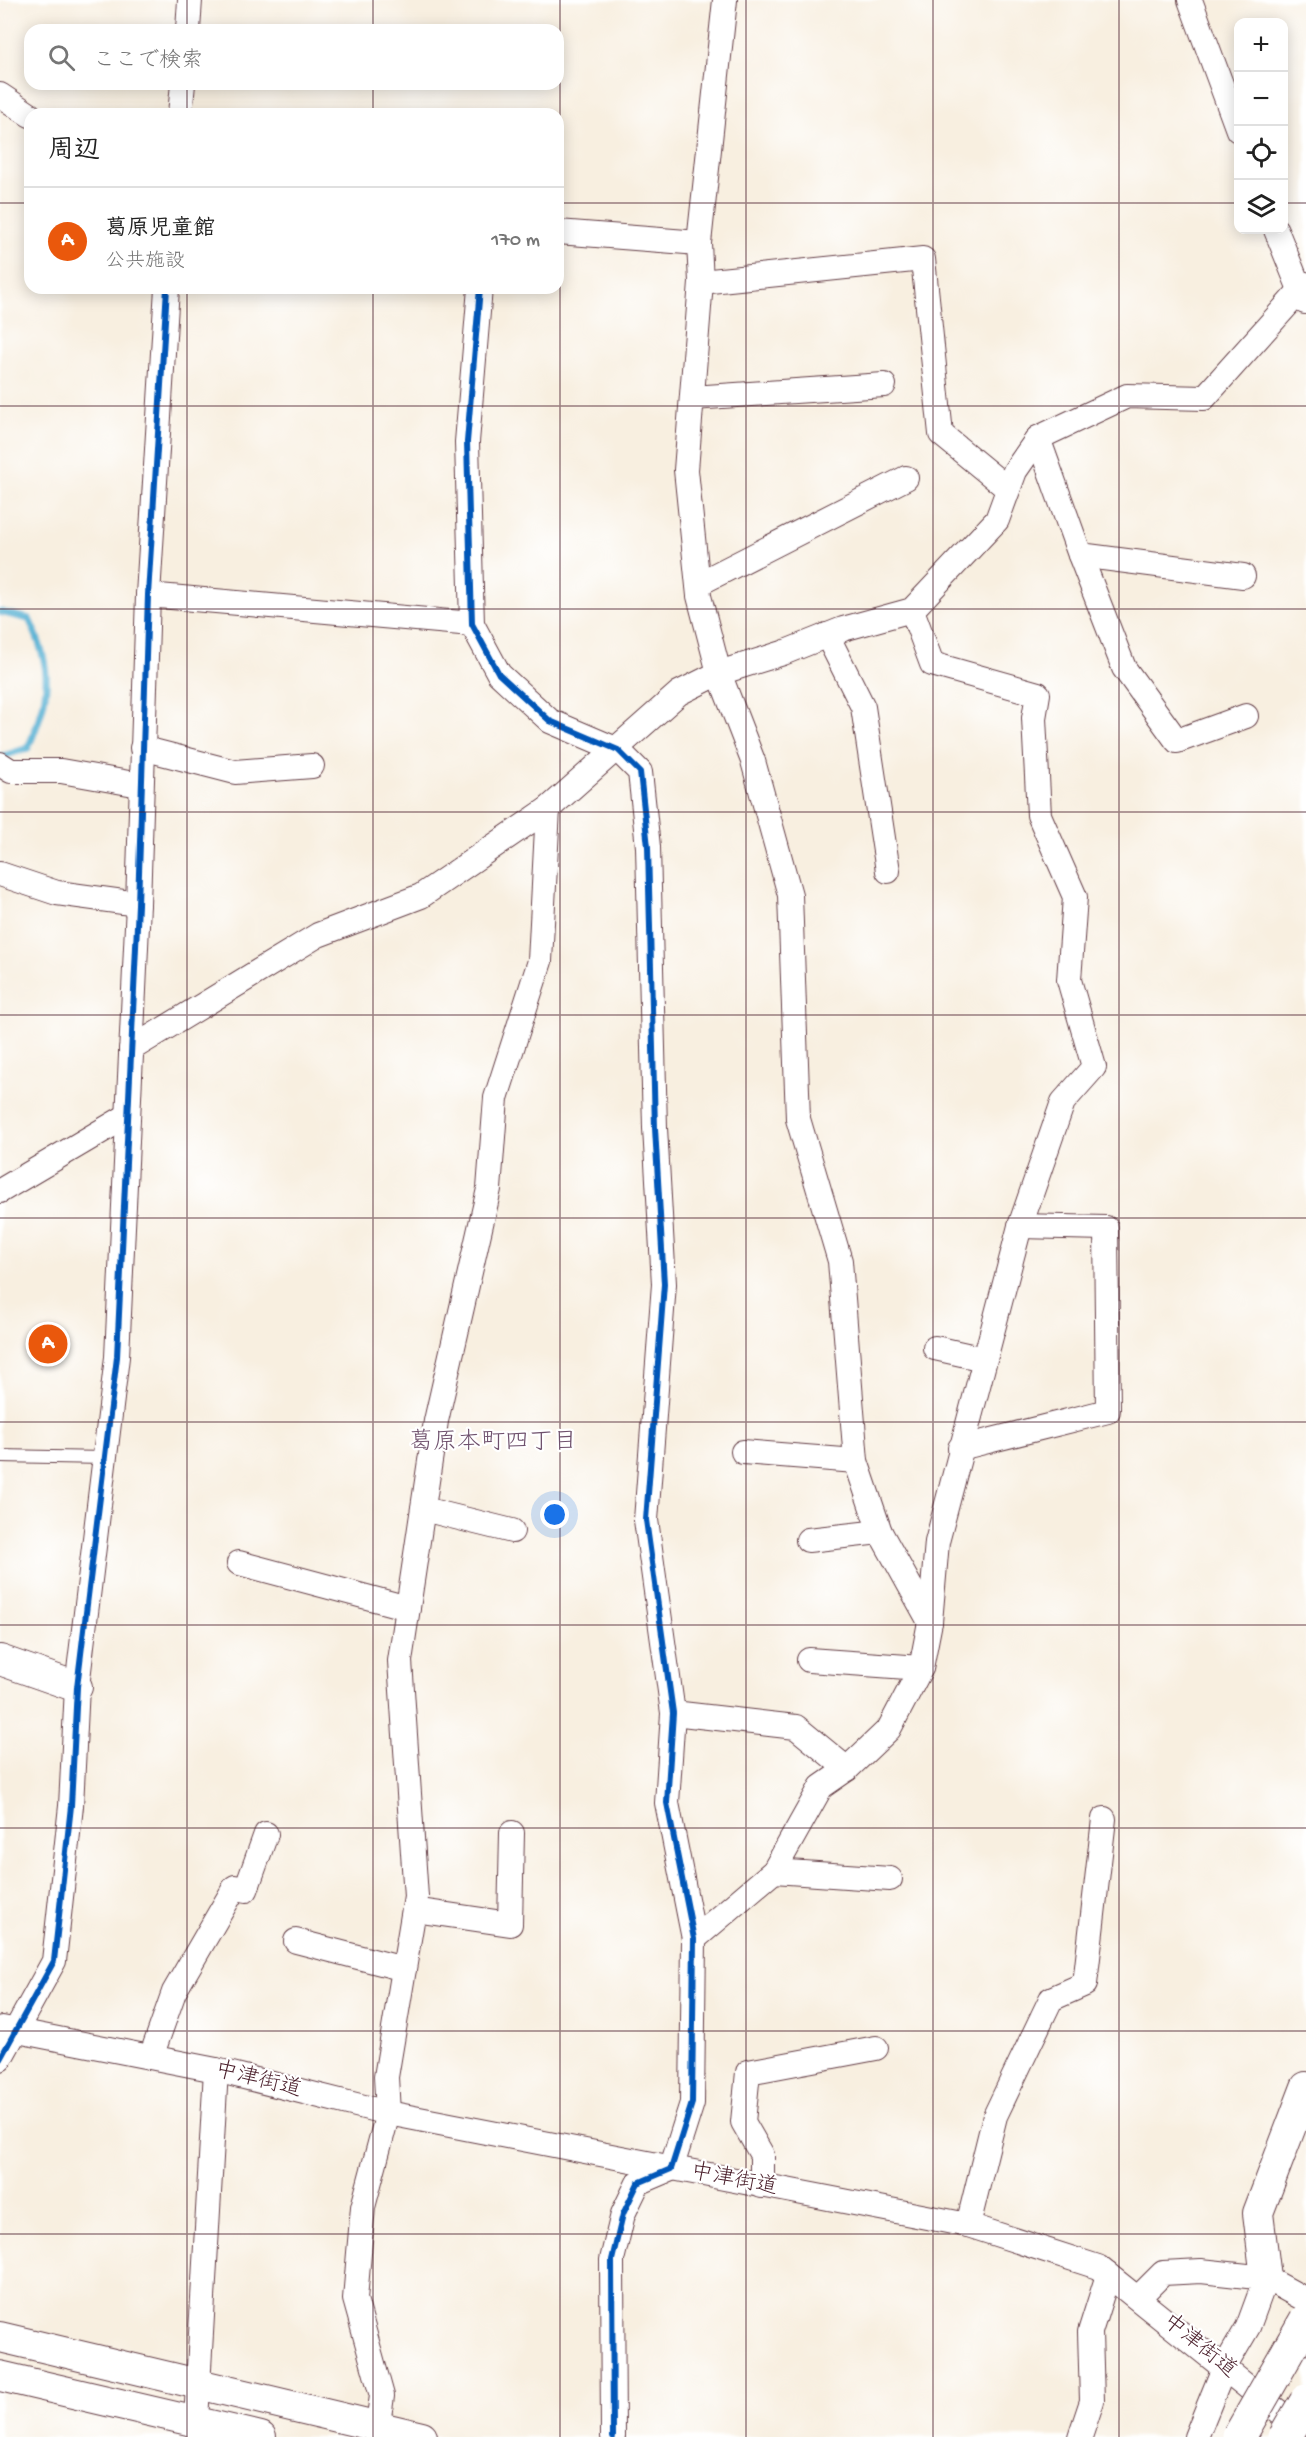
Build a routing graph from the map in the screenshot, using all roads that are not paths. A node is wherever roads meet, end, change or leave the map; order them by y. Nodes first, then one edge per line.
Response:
1 (190, 0) edge
2 (725, 0) edge
3 (1190, 0) edge
4 (188, 24) edge
5 (182, 90) edge
6 (0, 95) edge
7 (181, 108) edge
8 (24, 111) edge
9 (1237, 126) edge
10 (564, 232) edge
11 (1278, 234) edge
12 (699, 243) junction
13 (701, 282) junction
14 (1304, 293) edge
15 (167, 294) edge
16 (479, 294) edge
17 (884, 385) dead end
18 (692, 398) junction
19 (1038, 438) junction
20 (906, 478) dead end
21 (1008, 489) junction
22 (1080, 555) junction
23 (1243, 576) dead end
24 (698, 584) junction
25 (148, 595) junction
26 (912, 610) junction
27 (472, 624) junction
28 (827, 635) junction
29 (719, 673) junction
30 (1246, 716) dead end
31 (142, 748) junction
32 (618, 750) junction
33 (312, 766) dead end
34 (5, 770) edge
35 (140, 785) junction
36 (548, 809) junction
37 (888, 872) dead end
38 (0, 874) edge
39 (138, 904) junction
40 (130, 1049) junction
41 (127, 1116) junction
42 (0, 1191) edge
43 (1020, 1226) junction
44 (935, 1348) dead end
45 (984, 1359) junction
46 (960, 1448) junction
47 (743, 1452) dead end
48 (0, 1456) edge
49 (105, 1458) junction
50 (856, 1461) junction
51 (423, 1509) junction
52 (512, 1531) dead end
53 (880, 1532) junction
54 (808, 1539) dead end
55 (239, 1563) dead end
56 (408, 1608) junction
57 (930, 1622) junction
58 (0, 1660) edge
59 (809, 1660) dead end
60 (921, 1668) junction
61 (77, 1687) junction
62 (673, 1713) junction
63 (847, 1769) junction
64 (1104, 1819) dead end
65 (512, 1833) dead end
66 (266, 1834) dead end
67 (774, 1871) junction
68 (890, 1879) dead end
69 (414, 1910) junction
70 (694, 1939) junction
71 (296, 1941) dead end
72 (404, 1969) junction
73 (8, 2029) edge
74 (876, 2048) dead end
75 (151, 2057) junction
76 (0, 2059) edge
77 (216, 2070) junction
78 (1306, 2087) edge
79 (388, 2113) junction
80 (671, 2169) junction
81 (762, 2186) junction
82 (968, 2225) junction
83 (1108, 2275) junction
84 (1266, 2278) junction
85 (1138, 2298) junction
86 (1306, 2300) edge
87 (1306, 2320) edge
88 (0, 2337) edge
89 (1224, 2368) junction
90 (0, 2376) edge
91 (199, 2385) junction
92 (1306, 2401) edge
93 (197, 2429) edge
94 (377, 2431) edge
95 (1306, 2433) edge
96 (261, 2437) edge
97 (422, 2437) edge
98 (613, 2437) edge
99 (1080, 2437) edge
100 (1196, 2437) edge
101 (1239, 2437) edge
102 (1285, 2437) edge

1 - 4 street
2 - 12 street
3 - 9 street
5 - 7 street
6 - 8 street
10 - 12 street
11 - 14 street
12 - 13 street
13 - 18 street
13 - 21 street
14 - 19 street
15 - 25 street
16 - 27 street
17 - 18 street
18 - 24 street
19 - 21 street
19 - 22 street
20 - 24 street
21 - 26 street
22 - 23 street
22 - 30 street
24 - 29 street
25 - 27 street
25 - 31 street
26 - 28 street
26 - 43 street
27 - 32 street
28 - 29 street
28 - 37 street
29 - 32 street
29 - 50 street
31 - 33 street
31 - 35 street
32 - 36 street
32 - 62 street
34 - 35 street
35 - 39 street
36 - 40 street
36 - 51 street
38 - 39 street
39 - 40 street
40 - 41 street
41 - 42 street
41 - 49 street
43 - 45 street
43 - 46 street
44 - 45 street
45 - 46 street
46 - 57 street
47 - 50 street
48 - 49 lane
49 - 61 street
50 - 53 street
51 - 52 street
51 - 56 street
53 - 54 street
53 - 57 street
55 - 56 street
56 - 69 street
57 - 60 street
58 - 61 street
59 - 60 street
60 - 63 street
61 - 73 street
62 - 63 street
62 - 70 street
63 - 67 street
64 - 82 street
65 - 69 street
66 - 75 street
67 - 68 street
67 - 70 street
69 - 72 street
70 - 80 street
71 - 72 street
72 - 79 street
73 - 75 street, 中津街道
73 - 76 street
74 - 81 street
75 - 77 street, 中津街道
77 - 79 street, 中津街道
77 - 91 street
78 - 84 street
79 - 80 street, 中津街道
79 - 94 street
80 - 81 street, 中津街道
80 - 98 street
81 - 82 street, 中津街道
82 - 83 street, 中津街道
83 - 85 street, 中津街道
83 - 99 street
84 - 85 street
84 - 86 street
84 - 89 street
85 - 89 street, 中津街道
87 - 101 highway, bridge
88 - 91 street
89 - 95 street, 中津街道
89 - 100 street
90 - 93 street
91 - 93 street
91 - 94 street
92 - 102 highway, bridge
93 - 96 street
94 - 97 street

